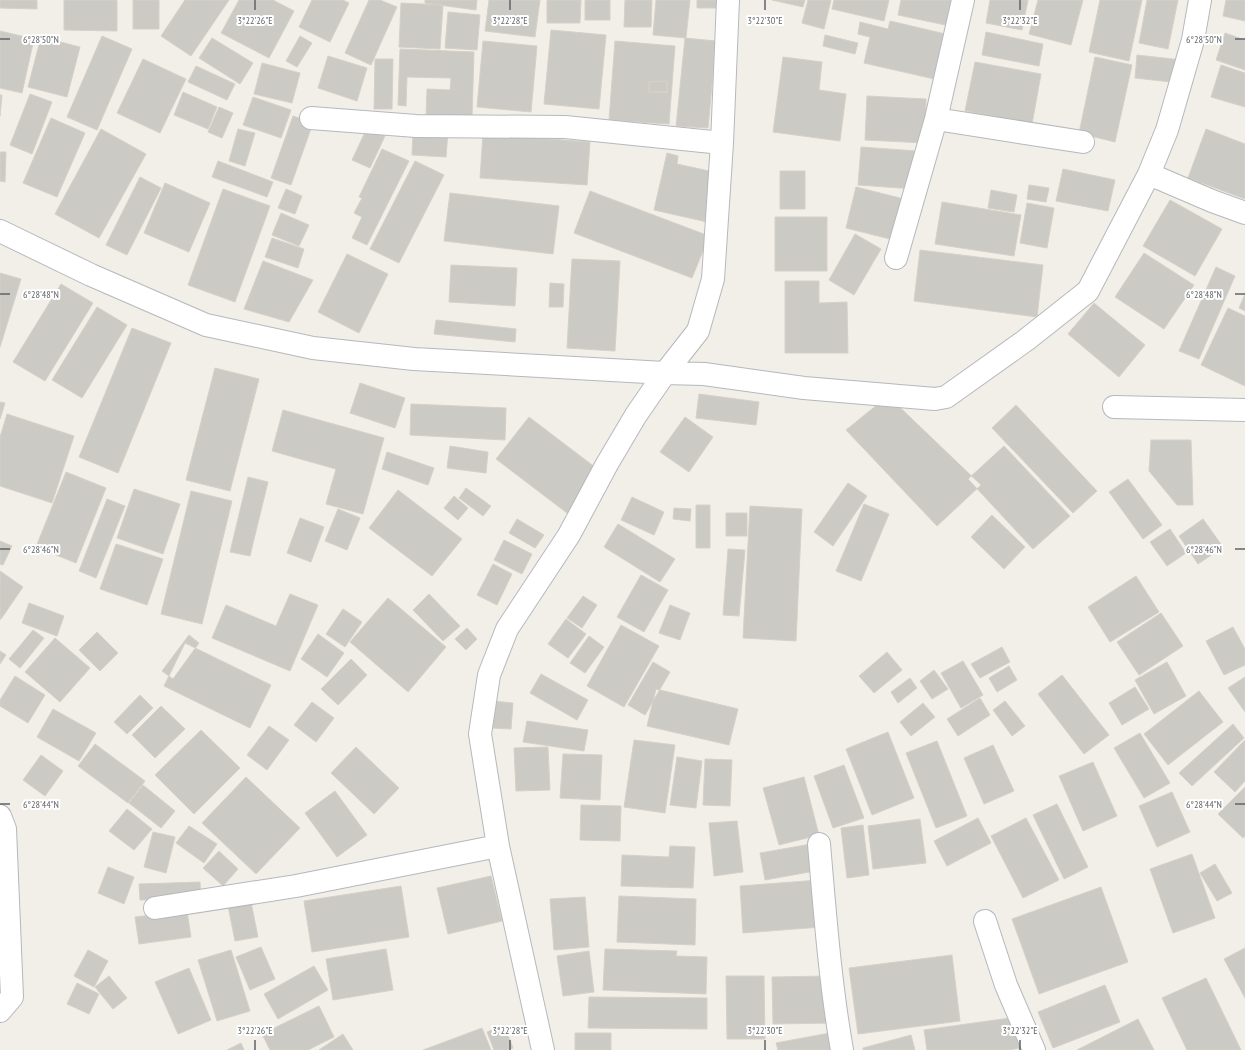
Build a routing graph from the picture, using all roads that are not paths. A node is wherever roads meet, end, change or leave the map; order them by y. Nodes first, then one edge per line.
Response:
1 (728, 0) edge
2 (963, 0) edge
3 (1200, 0) edge
4 (311, 118) dead end
5 (936, 119) junction
6 (1082, 142) dead end
7 (722, 143) junction
8 (1149, 174) junction
9 (1245, 214) edge
10 (0, 231) edge
11 (896, 258) dead end
12 (665, 374) junction
13 (1114, 406) dead end
14 (1245, 410) edge
15 (0, 816) edge
16 (820, 844) dead end
17 (498, 846) junction
18 (155, 908) dead end
19 (985, 922) dead end
20 (0, 1011) edge
21 (542, 1050) edge
22 (842, 1050) edge
23 (1034, 1050) edge

1 - 7 street
2 - 5 street
3 - 8 street
4 - 7 street
5 - 6 street
5 - 11 street
7 - 12 street
8 - 9 street
8 - 12 street
10 - 12 street
12 - 17 street
13 - 14 street
15 - 20 street
16 - 22 street
17 - 18 street
17 - 21 street
19 - 23 street

